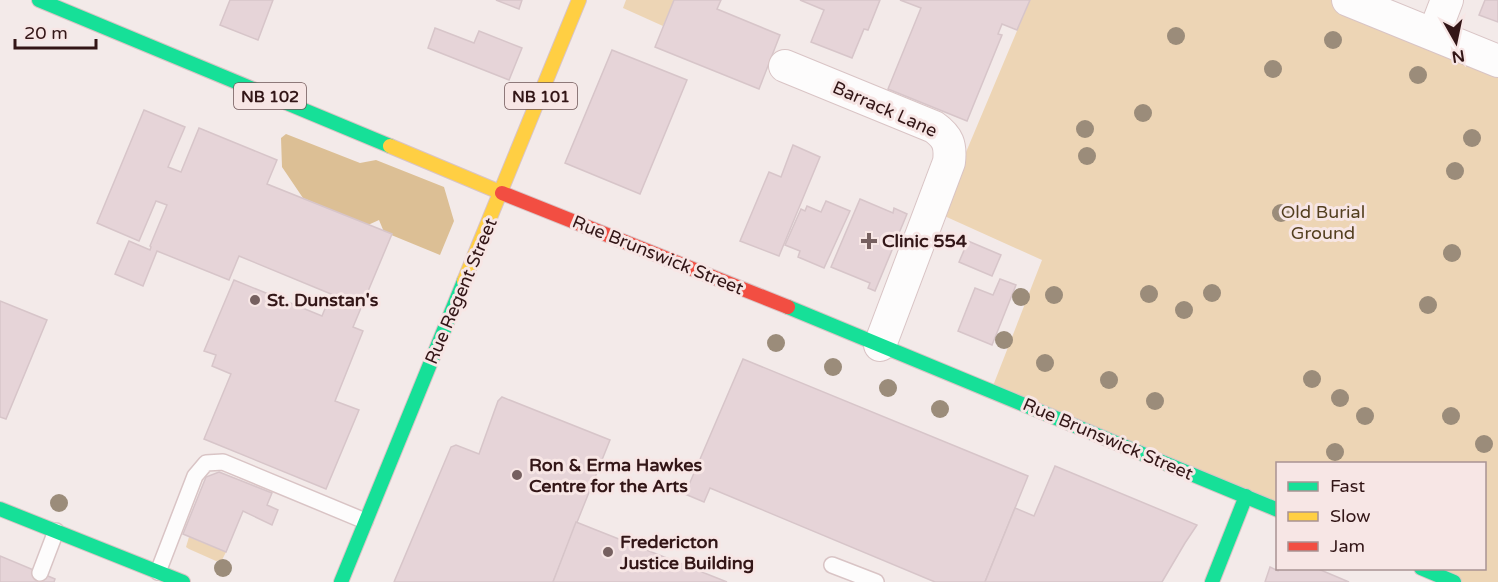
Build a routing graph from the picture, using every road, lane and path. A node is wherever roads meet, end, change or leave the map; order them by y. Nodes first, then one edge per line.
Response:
1 (39, 0) edge
2 (579, 0) edge
3 (1348, 0) edge
4 (1447, 0) edge
5 (1434, 34) junction
6 (1498, 61) edge
7 (785, 66) dead end
8 (502, 193) junction
9 (880, 345) junction
10 (1246, 496) junction
11 (1276, 509) edge
12 (2, 513) edge
13 (365, 521) junction
14 (56, 531) junction
15 (832, 565) dead end
16 (1426, 570) edge
17 (158, 572) junction
18 (40, 573) dead end
19 (183, 582) edge
20 (341, 582) edge
21 (876, 582) edge
22 (1212, 582) edge
23 (1454, 582) edge

1 - 8 main road, Rue Brunswick Street / NB 102
2 - 8 main road, Rue Regent Street / NB 101
3 - 5 street
4 - 5 street
5 - 6 street
7 - 9 street, Barrack Lane
8 - 9 main road, Rue Brunswick Street
8 - 13 main road, Rue Regent Street
9 - 10 main road, Rue Brunswick Street
10 - 11 main road, Rue Brunswick Street
10 - 22 main road
12 - 14 main road
13 - 17 lane
13 - 20 main road, Rue Regent Street
14 - 17 main road
14 - 18 lane
15 - 21 lane
16 - 23 main road
17 - 19 main road

